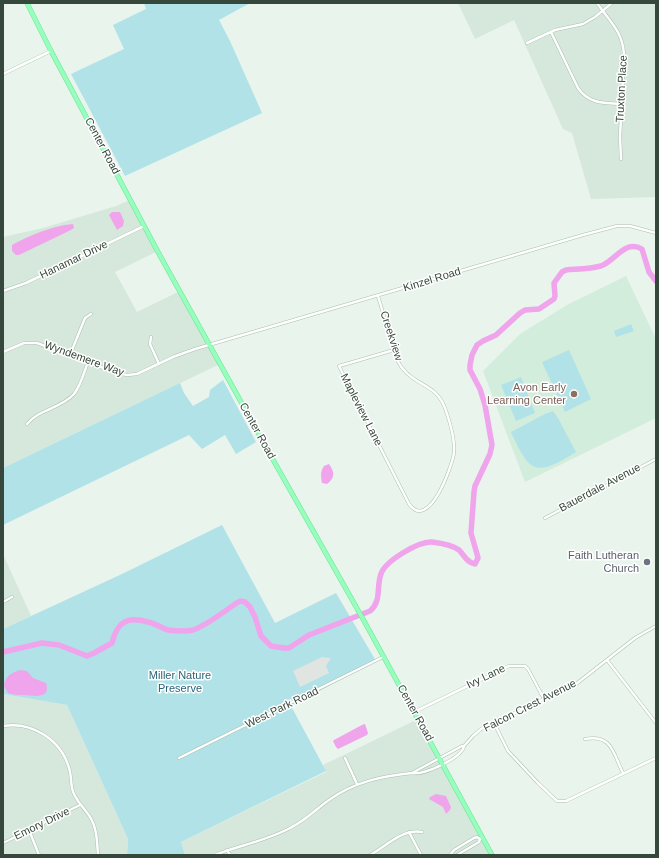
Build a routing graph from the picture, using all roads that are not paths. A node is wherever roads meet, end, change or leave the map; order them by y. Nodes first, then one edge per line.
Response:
1 (27, 3) edge
2 (597, 3) edge
3 (612, 3) edge
4 (602, 10) junction
5 (551, 32) junction
6 (527, 43) dead end
7 (51, 51) junction
8 (3, 74) edge
9 (622, 104) junction
10 (621, 159) dead end
11 (145, 226) junction
12 (656, 233) edge
13 (3, 292) edge
14 (378, 296) junction
15 (91, 314) dead end
16 (151, 337) dead end
17 (209, 345) junction
18 (394, 350) junction
19 (3, 352) edge
20 (70, 355) junction
21 (88, 362) junction
22 (159, 364) junction
23 (27, 424) dead end
24 (656, 459) edge
25 (388, 464) joint
26 (544, 518) dead end
27 (12, 597) dead end
28 (3, 602) edge
29 (656, 626) edge
30 (384, 657) junction
31 (607, 660) junction
32 (544, 699) junction
33 (414, 712) junction
34 (494, 723) junction
35 (656, 723) edge
36 (3, 726) edge
37 (585, 739) dead end
38 (464, 746) junction
39 (179, 758) dead end
40 (345, 758) dead end
41 (439, 758) junction
42 (656, 758) edge
43 (442, 764) junction
44 (412, 773) junction
45 (623, 773) junction
46 (358, 784) junction
47 (80, 805) junction
48 (29, 830) junction
49 (410, 832) junction
50 (422, 832) dead end
51 (482, 838) junction
52 (3, 843) edge
53 (227, 850) junction
54 (39, 855) edge
55 (98, 855) edge
56 (215, 855) edge
57 (230, 855) edge
58 (370, 855) edge
59 (420, 855) edge
60 (450, 855) edge
61 (457, 855) edge
62 (492, 855) edge

1 - 7 main road, Center Road
2 - 4 street, Truxton Place
3 - 4 street
4 - 5 street
4 - 9 street, Truxton Place
5 - 6 street
5 - 9 street
7 - 8 street
7 - 11 main road, Center Road
9 - 10 street, Truxton Place
11 - 13 street, Hanamar Drive
11 - 17 main road, Center Road
12 - 14 street, Kinzel Road
14 - 17 street, Kinzel Road
14 - 18 street, Creekview
15 - 20 street
16 - 22 street
17 - 22 street, Wyndemere Way
17 - 30 main road, Center Road
18 - 25 street, Mapleview Lane
18 - 25 street, Creekview
19 - 20 street, Wyndemere Way
20 - 21 street, Wyndemere Way
21 - 22 street, Wyndemere Way
21 - 23 street
24 - 26 street, Bauerdale Avenue
27 - 28 street
29 - 31 street, Falcon Crest Avenue
30 - 33 main road, Center Road
30 - 39 street, West Park Road
31 - 32 street, Falcon Crest Avenue
31 - 35 street
32 - 33 street, Ivy Lane
32 - 34 street, Falcon Crest Avenue
33 - 41 main road, Center Road
34 - 38 street, Falcon Crest Avenue
34 - 45 street
36 - 47 street
37 - 45 street
38 - 41 street, Falcon Crest Avenue
38 - 43 street, Falcon Crest Avenue
40 - 46 street
41 - 43 main road, Center Road
41 - 44 street, Falcon Crest Avenue
42 - 45 street
43 - 44 street, Falcon Crest Avenue
43 - 51 main road, Center Road
44 - 46 street, Falcon Crest Avenue
46 - 53 street, Falcon Crest Avenue
47 - 48 street, Emory Drive
47 - 55 street
48 - 52 street, Emory Drive
48 - 54 street
49 - 50 street
49 - 58 street
49 - 59 street
51 - 60 street
51 - 61 street
51 - 62 main road, Center Road
53 - 56 street, Falcon Crest Avenue
53 - 57 street

